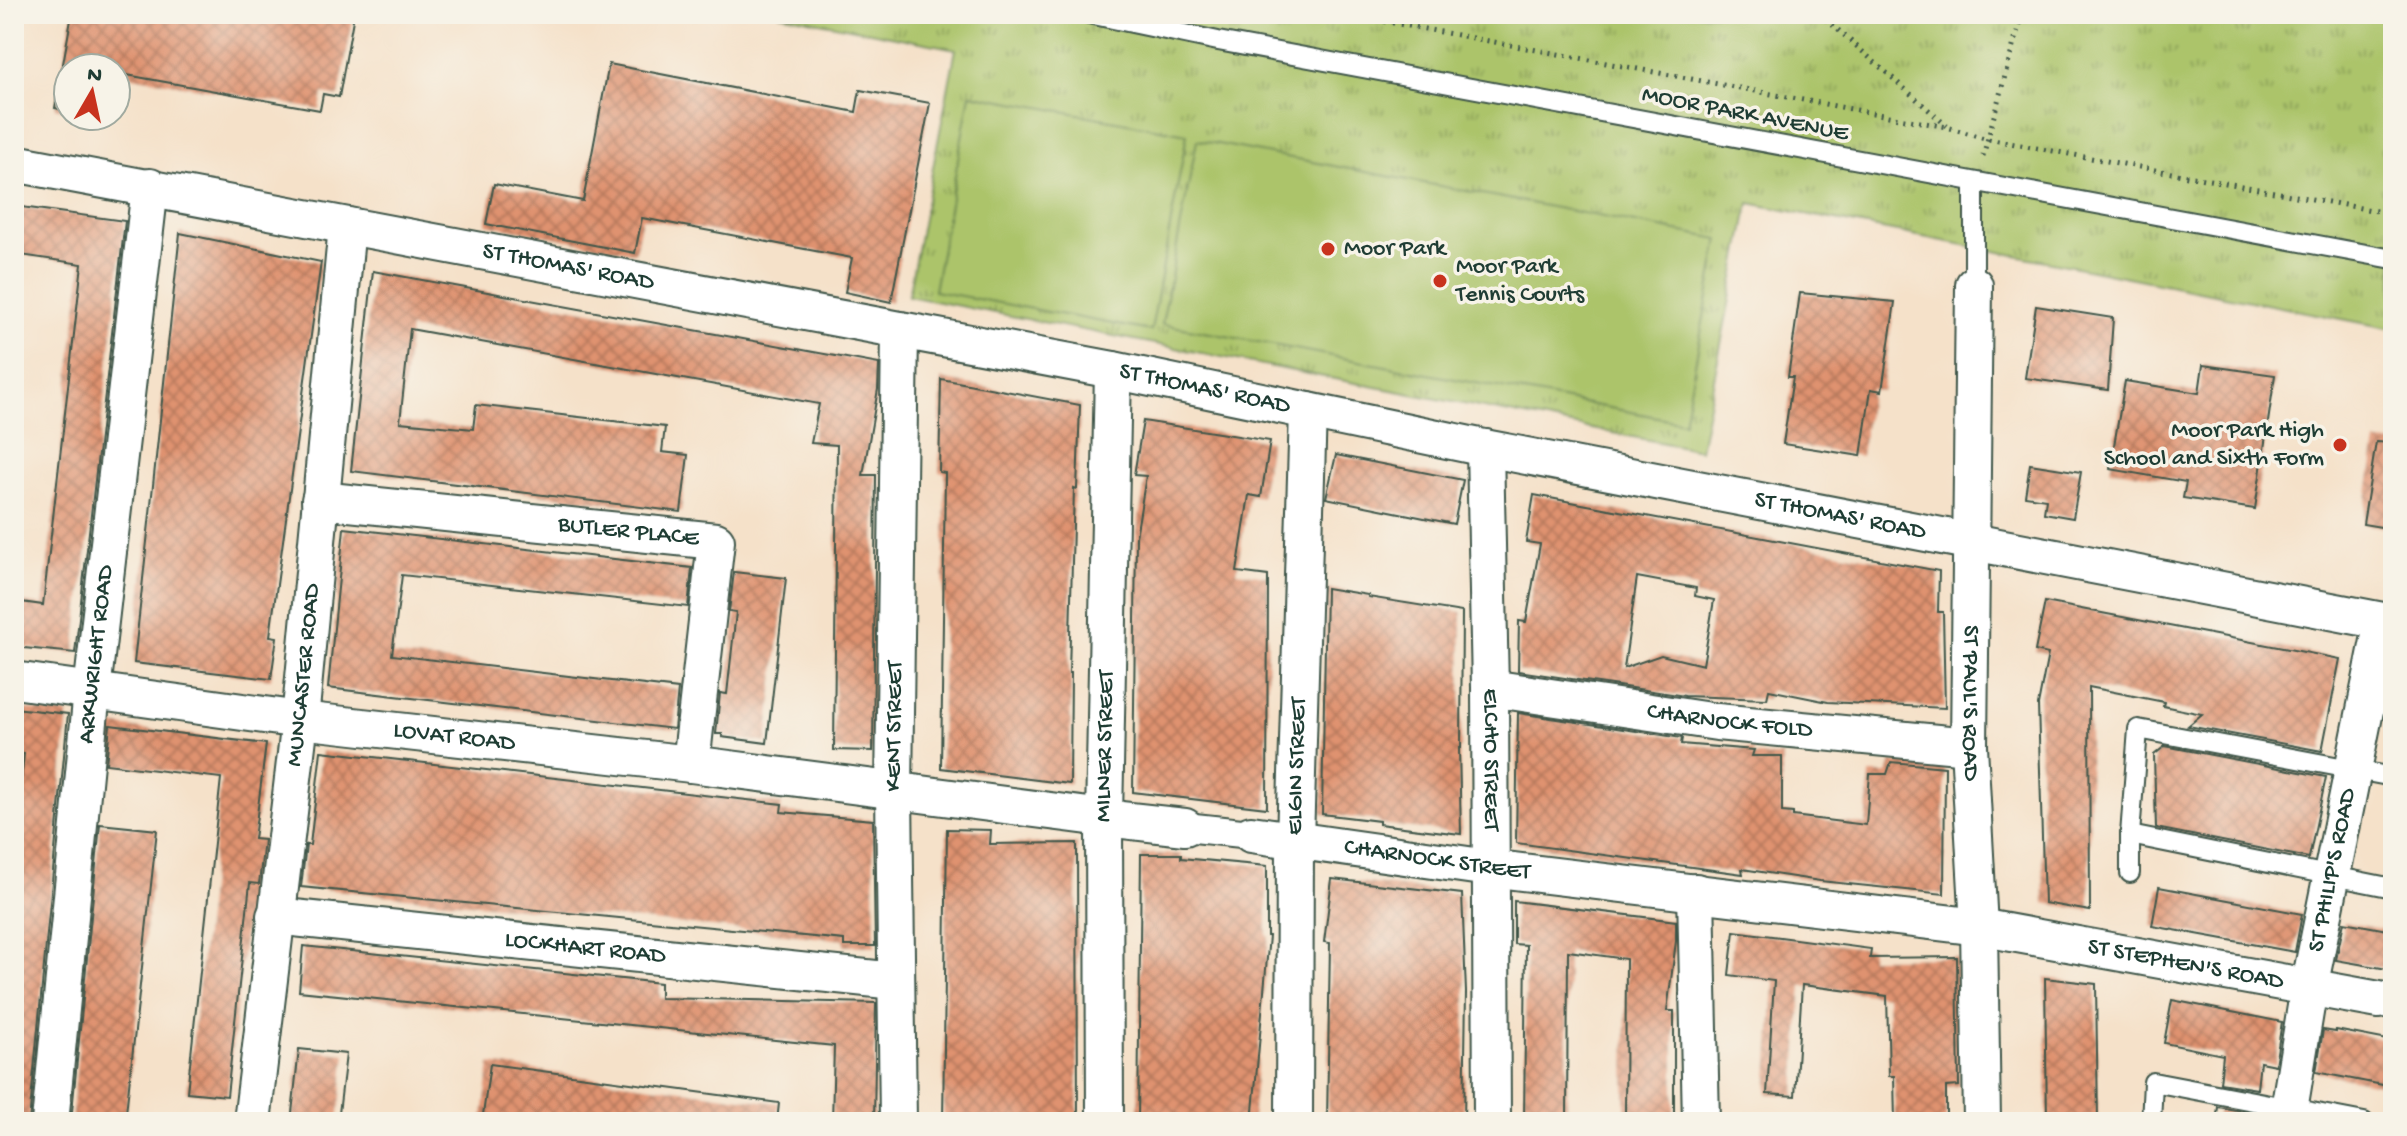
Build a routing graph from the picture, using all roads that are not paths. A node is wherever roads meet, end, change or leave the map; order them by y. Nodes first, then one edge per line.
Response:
1 (1089, 14) edge
2 (14, 163) edge
3 (1974, 182) junction
4 (150, 187) junction
5 (347, 226) junction
6 (2393, 259) edge
7 (1974, 285) joint
8 (900, 330) junction
9 (1113, 370) junction
10 (1308, 411) junction
11 (1485, 448) junction
12 (320, 500) junction
13 (1972, 543) junction
14 (2388, 622) edge
15 (14, 680) edge
16 (1490, 688) junction
17 (92, 691) junction
18 (300, 720) junction
19 (1969, 746) junction
20 (691, 764) junction
21 (2352, 770) junction
22 (2393, 777) edge
23 (894, 791) junction
24 (1104, 818) junction
25 (1185, 827) joint
26 (1251, 834) joint
27 (2130, 835) junction
28 (1295, 840) junction
29 (1489, 868) junction
30 (2130, 873) dead end
31 (2331, 876) junction
32 (2393, 888) edge
33 (1696, 892) junction
34 (275, 916) junction
35 (1979, 927) junction
36 (895, 981) junction
37 (2309, 988) junction
38 (2386, 1001) edge
39 (2288, 1114) edge
40 (50, 1122) edge
41 (252, 1122) edge
42 (898, 1122) edge
43 (1105, 1122) edge
44 (1294, 1122) edge
45 (1492, 1122) edge
46 (1701, 1122) edge
47 (1982, 1122) edge
48 (2151, 1122) edge
49 (2364, 1122) edge

1 - 3 lane, MOOR PARK AVENUE
2 - 4 street, ST THOMAS' ROAD
3 - 6 lane, MOOR PARK AVENUE
3 - 7 lane
4 - 5 street, ST THOMAS' ROAD
4 - 17 street, ARKWRIGHT ROAD
5 - 8 street, ST THOMAS' ROAD
5 - 12 street, MUNCASTER ROAD
7 - 13 street, ST PAUL'S ROAD
8 - 9 street, ST THOMAS' ROAD
8 - 23 street, KENT STREET
9 - 10 street, ST THOMAS' ROAD
9 - 24 street, MILNER STREET
10 - 11 street, ST THOMAS' ROAD
10 - 28 street, ELGIN STREET
11 - 13 street, ST THOMAS' ROAD
11 - 16 street, ELCHO STREET
12 - 18 street, MUNCASTER ROAD
12 - 20 street, BUTLER PLACE
13 - 14 street, ST THOMAS' ROAD
13 - 19 street, ST PAUL'S ROAD
14 - 21 street, ST PHILIP'S ROAD
15 - 17 street, LOVAT ROAD
16 - 19 street, CHARNOCK FOLD
16 - 29 street, ELCHO STREET
17 - 18 street, LOVAT ROAD
17 - 40 street, ARKWRIGHT ROAD
18 - 20 street, LOVAT ROAD
18 - 34 street, MUNCASTER ROAD
19 - 35 street, ST PAUL'S ROAD
20 - 23 street, LOVAT ROAD
21 - 22 lane
21 - 27 lane
21 - 31 street, ST PHILIP'S ROAD
23 - 24 street, CHARNOCK STREET
23 - 36 street, KENT STREET
24 - 25 street, CHARNOCK STREET
24 - 43 street, MILNER STREET
25 - 26 street, CHARNOCK STREET
26 - 28 street, CHARNOCK STREET
27 - 30 lane
27 - 31 lane
28 - 29 street, CHARNOCK STREET
28 - 44 street, ELGIN STREET
29 - 33 street, CHARNOCK STREET
29 - 45 street, ELCHO STREET
31 - 32 lane
31 - 37 street, ST PHILIP'S ROAD
33 - 35 street, CHARNOCK STREET
33 - 46 street
34 - 36 street, LOCKHART ROAD
34 - 41 street, MUNCASTER ROAD
35 - 37 street, ST STEPHEN'S ROAD
35 - 47 street, ST PAUL'S ROAD
36 - 42 street, KENT STREET
37 - 38 street, ST STEPHEN'S ROAD
37 - 39 street, ST PHILIP'S ROAD
39 - 48 lane
39 - 49 lane

